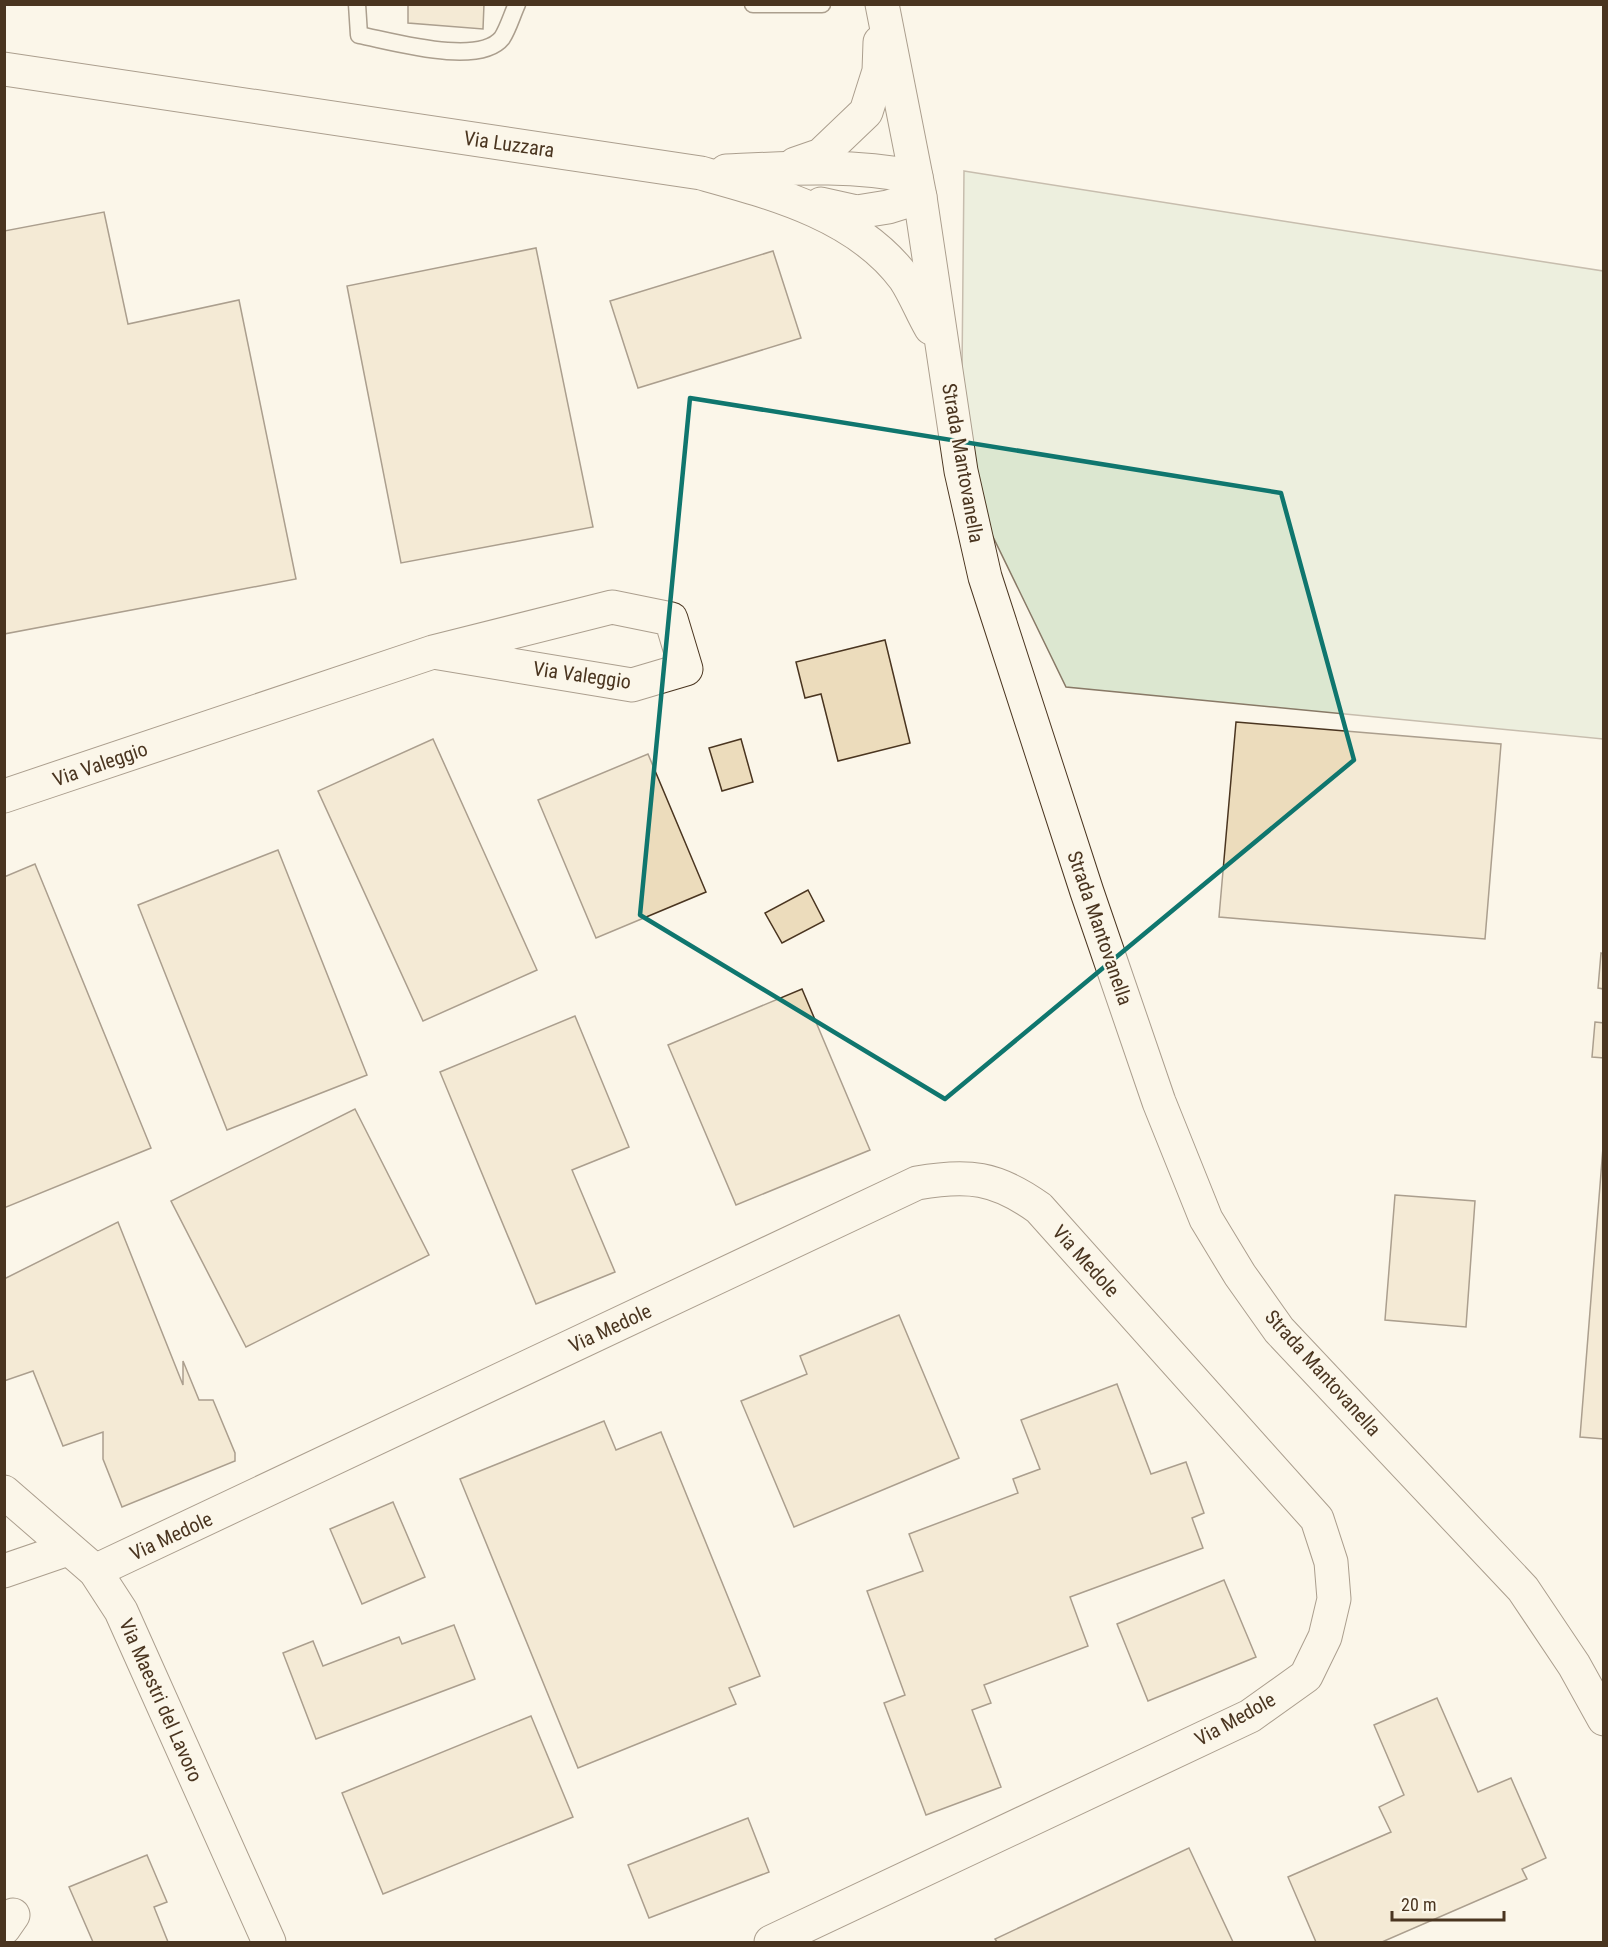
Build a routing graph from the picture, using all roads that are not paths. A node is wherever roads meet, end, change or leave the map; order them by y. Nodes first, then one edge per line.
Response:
1 (357, 4) edge
2 (517, 4) edge
3 (753, 4) edge
4 (822, 4) edge
5 (881, 4) edge
6 (4, 69) edge
7 (783, 182) junction
8 (918, 187) junction
9 (943, 351) junction
10 (433, 652) junction
11 (4, 796) edge
12 (4, 1492) edge
13 (68, 1549) junction
14 (4, 1571) edge
15 (95, 1571) junction
16 (1604, 1719) edge
17 (269, 1942) edge
18 (771, 1942) edge

1 - 2 lane
3 - 4 lane
5 - 7 street
5 - 8 street, Strada Mantovanella
6 - 7 street, Via Luzzara
7 - 8 street
7 - 8 street
7 - 9 street, Via Luzzara
8 - 9 street, Strada Mantovanella
9 - 16 street, Strada Mantovanella
10 - 10 street, Via Valeggio
10 - 11 street, Via Valeggio
12 - 13 street, Via Maestri del Lavoro
13 - 14 street
13 - 15 street, Via Maestri del Lavoro
15 - 17 street, Via Maestri del Lavoro
15 - 18 street, Via Medole

